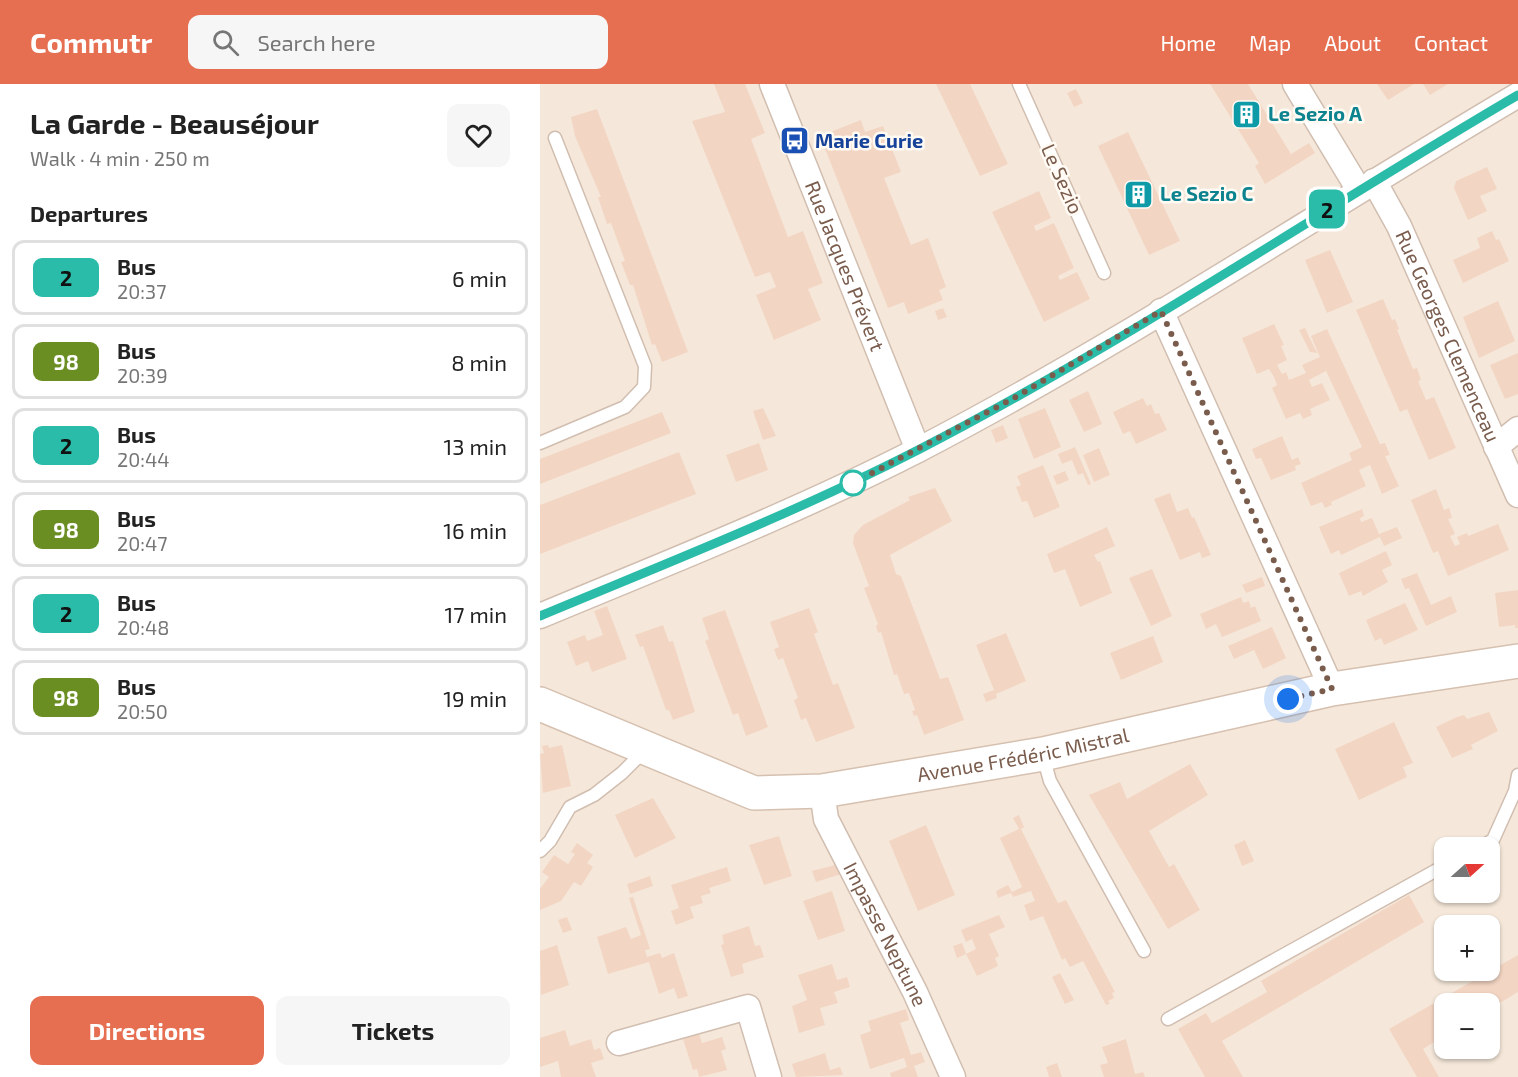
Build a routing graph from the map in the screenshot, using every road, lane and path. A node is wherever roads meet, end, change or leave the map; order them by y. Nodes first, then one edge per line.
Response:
1 (772, 84) edge
2 (1019, 84) edge
3 (1295, 84) edge
4 (1518, 95) edge
5 (555, 138) dead end
6 (1366, 186) junction
7 (1104, 273) dead end
8 (1161, 311) junction
9 (1518, 429) edge
10 (540, 443) edge
11 (1496, 447) junction
12 (918, 450) junction
13 (1518, 495) edge
14 (540, 616) edge
15 (1518, 661) edge
16 (1332, 689) junction
17 (540, 704) edge
18 (646, 749) junction
19 (1043, 754) junction
20 (1518, 775) edge
21 (822, 791) junction
22 (1494, 837) edge
23 (540, 851) edge
24 (1434, 872) edge
25 (1144, 951) dead end
26 (1168, 1019) dead end
27 (619, 1043) dead end
28 (769, 1077) edge
29 (953, 1077) edge

1 - 12 street, Rue Jacques Prévert
2 - 7 lane, Le Sezio
3 - 6 street, Rue Georges Clemenceau
4 - 6 street
5 - 10 lane
6 - 8 street
6 - 11 street, Rue Georges Clemenceau
8 - 12 street
8 - 16 street
9 - 11 street
11 - 13 street, Rue Georges Clemenceau
12 - 14 street
15 - 16 street, Avenue Frédéric Mistral
16 - 19 street, Avenue Frédéric Mistral
17 - 18 street, Avenue Frédéric Mistral
18 - 21 street, Avenue Frédéric Mistral
18 - 23 lane
19 - 21 street, Avenue Frédéric Mistral
19 - 25 lane
20 - 22 lane
21 - 29 street, Impasse Neptune
24 - 26 lane
27 - 28 street

